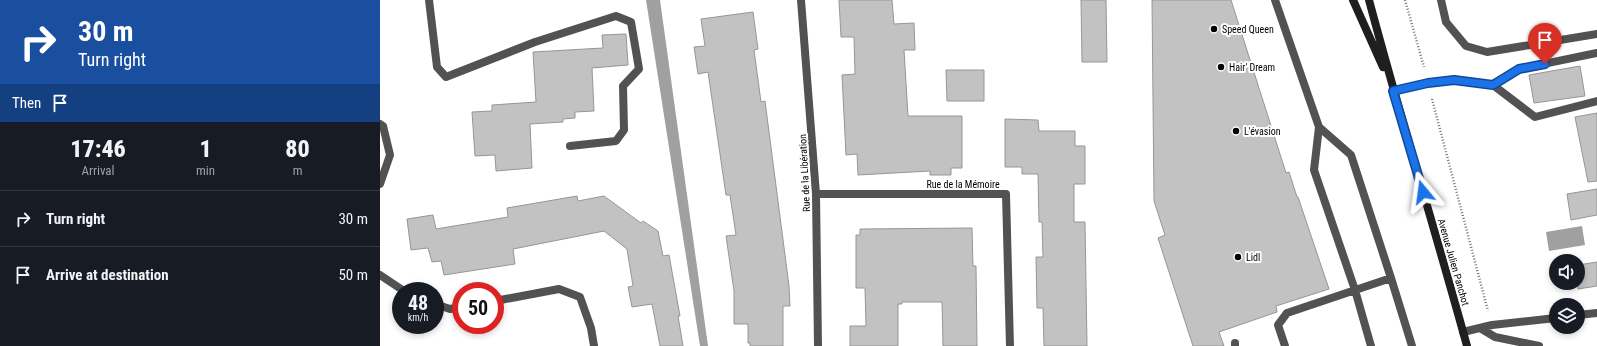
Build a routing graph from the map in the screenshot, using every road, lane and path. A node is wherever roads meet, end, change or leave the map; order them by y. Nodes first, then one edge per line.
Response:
1 (429, 0) edge
2 (801, 0) edge
3 (1275, 0) edge
4 (1353, 0) edge
5 (1369, 0) edge
6 (1405, 0) edge
7 (1441, 0) edge
8 (1597, 34) edge
9 (1597, 53) edge
10 (1428, 83) junction
11 (1493, 85) junction
12 (1393, 91) junction
13 (1597, 101) edge
14 (380, 124) edge
15 (1319, 127) junction
16 (570, 146) dead end
17 (380, 184) edge
18 (816, 194) junction
19 (380, 275) edge
20 (1391, 278) junction
21 (392, 283) edge
22 (1355, 290) junction
23 (504, 299) edge
24 (1597, 313) edge
25 (1585, 314) edge
26 (1549, 319) edge
27 (1492, 326) junction
28 (1480, 328) junction
29 (1463, 332) junction
30 (594, 346) edge
31 (818, 346) edge
32 (1010, 346) edge
33 (1285, 346) edge
34 (1371, 346) edge
35 (1412, 346) edge
36 (1467, 346) edge
37 (1539, 346) edge

1 - 16 street
2 - 18 street, Rue de la Libération
3 - 15 street
4 - 12 main road, Avenue Julien Panchot
5 - 12 main road, Avenue Julien Panchot
6 - 10 path
7 - 8 street
9 - 11 street
10 - 11 street
10 - 12 street
10 - 27 path
11 - 13 street
12 - 29 main road, Avenue Julien Panchot
14 - 17 street
15 - 20 street
15 - 22 street
18 - 31 street, Rue de la Libération
18 - 32 street, Rue de la Mémoire
19 - 21 street
20 - 22 street
20 - 35 street
22 - 33 street
22 - 34 street
23 - 30 street
24 - 25 street
26 - 27 street
27 - 28 street
28 - 29 street
28 - 37 street
29 - 36 main road, Avenue Julien Panchot

